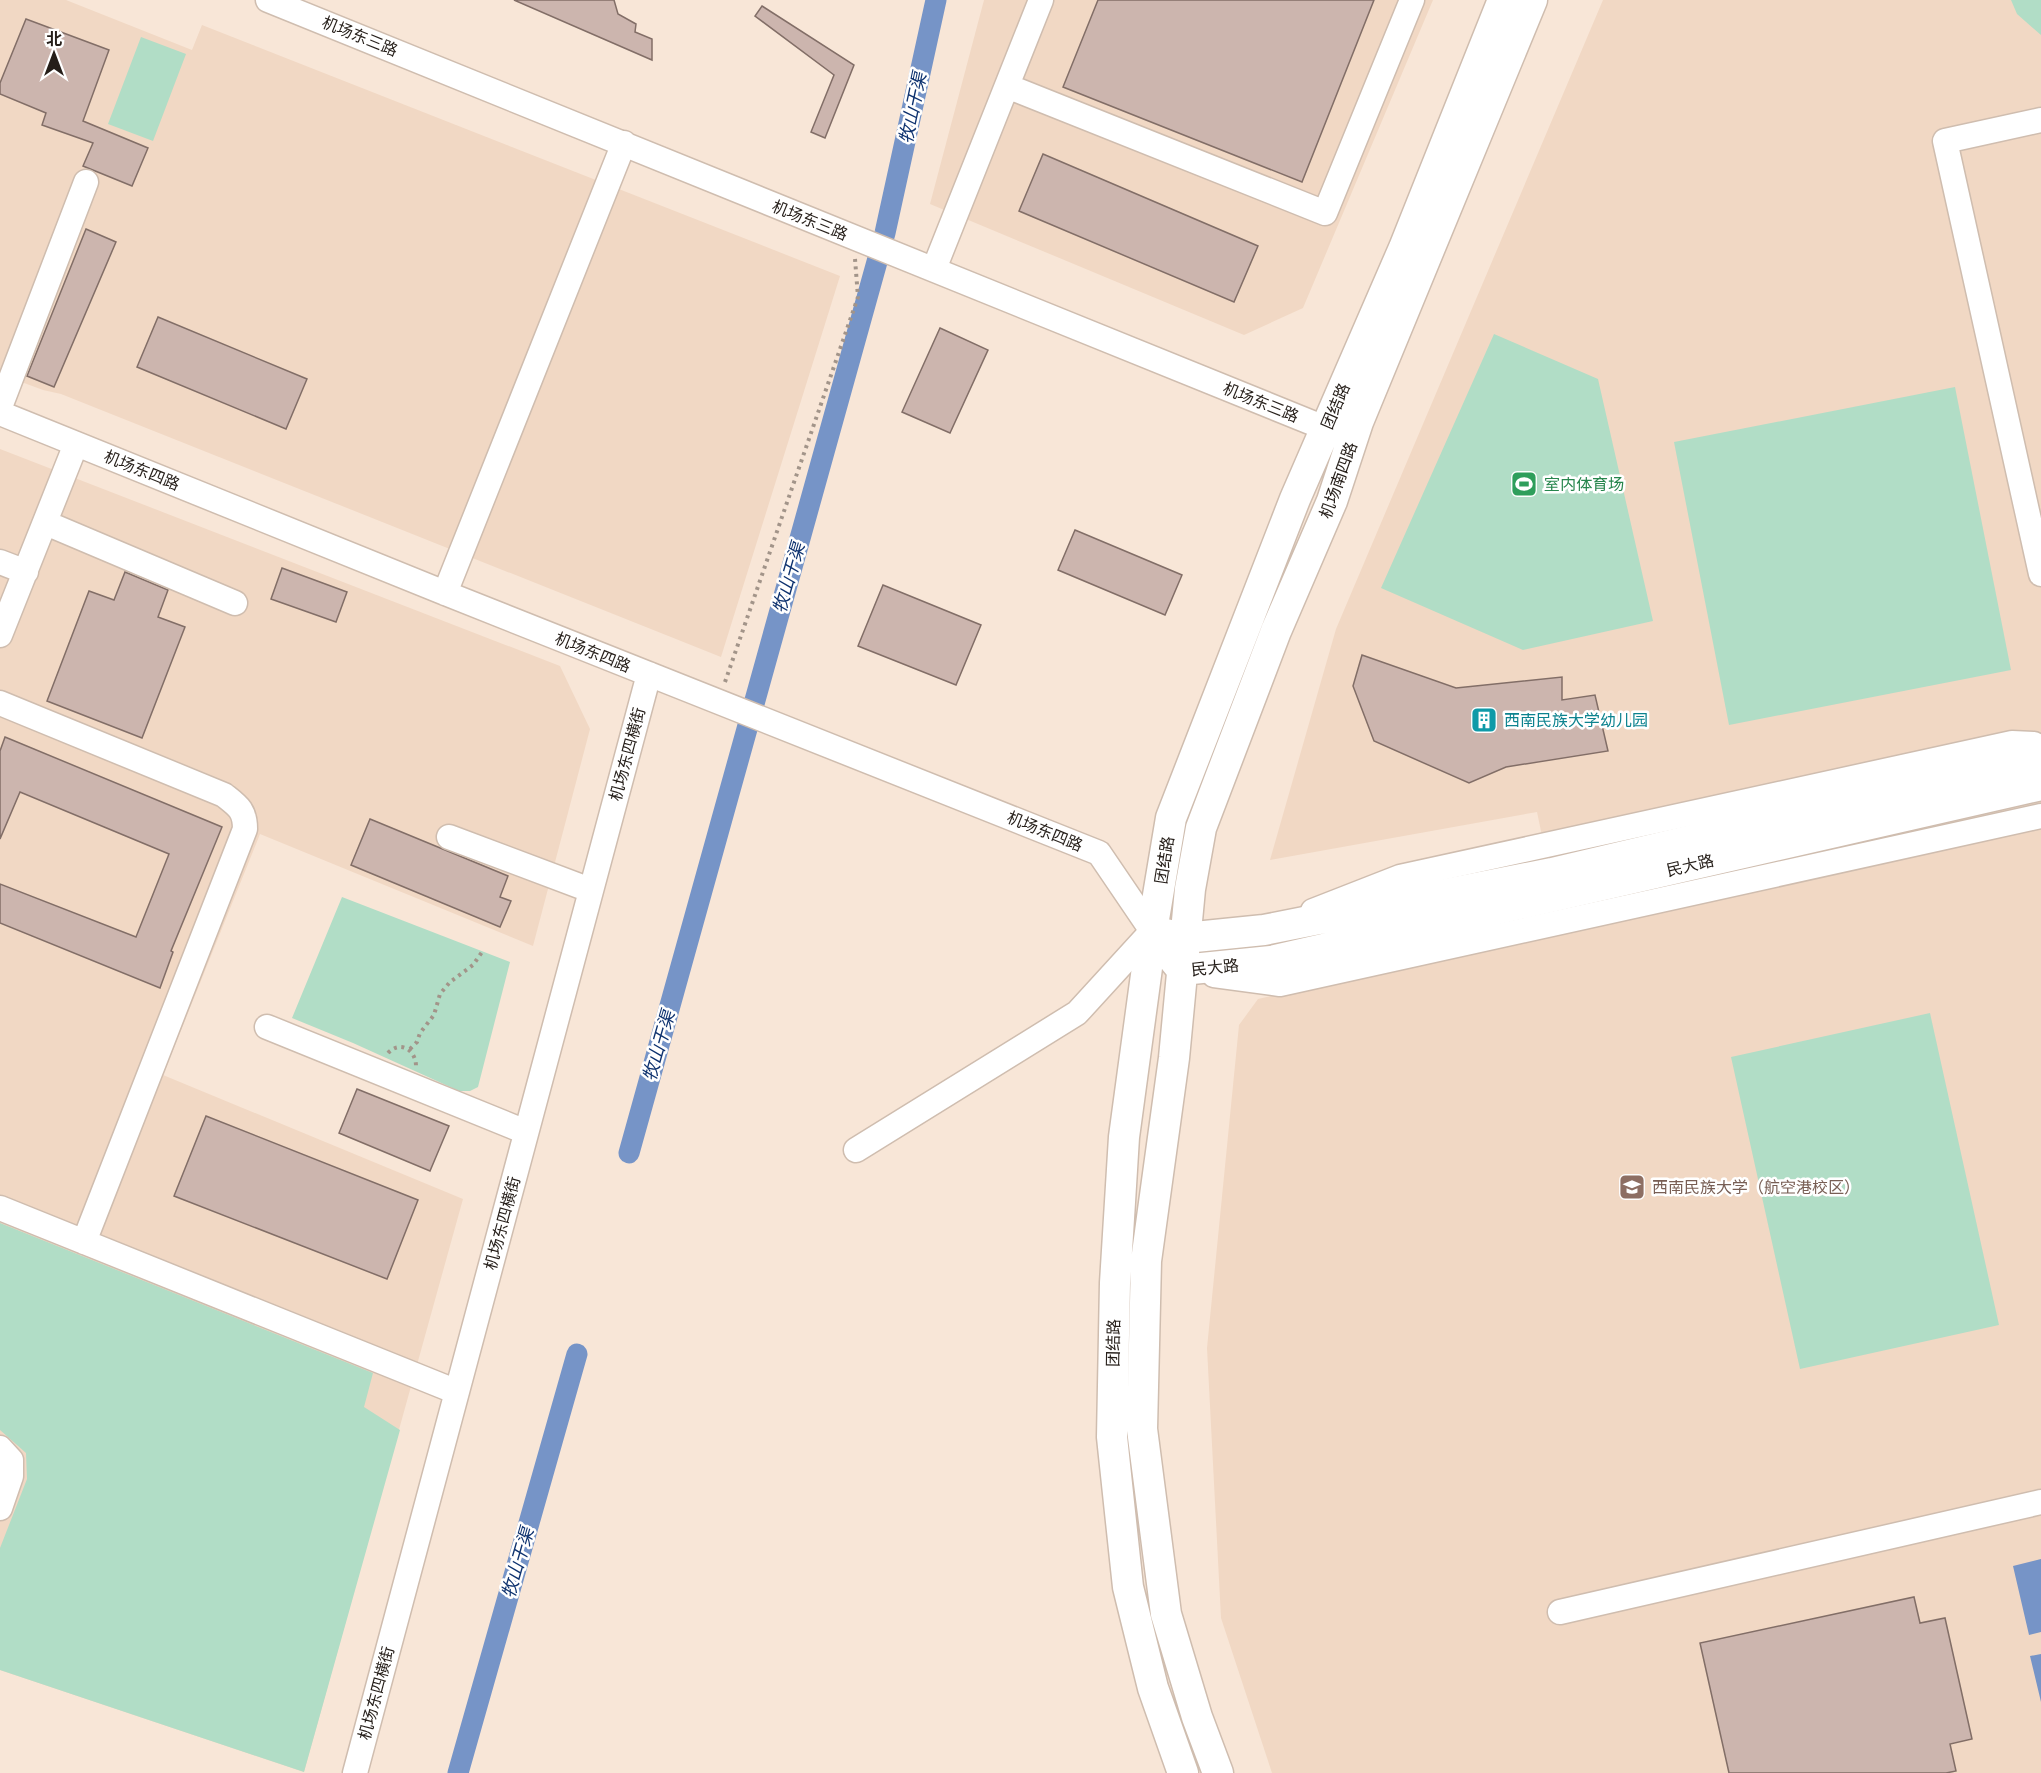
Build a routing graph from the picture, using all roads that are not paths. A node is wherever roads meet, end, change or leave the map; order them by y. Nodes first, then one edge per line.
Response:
1 (268, 0) edge
2 (1041, 0) edge
3 (1412, 0) edge
4 (1503, 0) edge
5 (1532, 0) edge
6 (1007, 86) junction
7 (2041, 120) edge
8 (624, 144) junction
9 (86, 182) dead end
10 (934, 269) junction
11 (0, 407) edge
12 (0, 413) edge
13 (1339, 433) junction
14 (76, 444) junction
15 (46, 523) junction
16 (0, 562) edge
17 (2040, 565) edge
18 (26, 572) junction
19 (445, 592) junction
20 (235, 603) dead end
21 (0, 635) edge
22 (649, 674) junction
23 (0, 703) edge
24 (2041, 757) edge
25 (2040, 817) edge
26 (449, 837) dead end
27 (590, 890) junction
28 (1264, 930) junction
29 (1152, 932) junction
30 (1185, 938) junction
31 (1182, 970) junction
32 (267, 1027) dead end
33 (526, 1132) junction
34 (856, 1150) dead end
35 (0, 1208) edge
36 (84, 1242) junction
37 (457, 1392) junction
38 (0, 1448) edge
39 (2041, 1502) edge
40 (0, 1508) edge
41 (1560, 1612) dead end
42 (355, 1773) edge
43 (1183, 1773) edge
44 (1218, 1773) edge

1 - 8 street, 机场东三路
2 - 6 street
3 - 6 street
4 - 13 main road, 团结路
5 - 13 main road, 机场南四路
6 - 10 street
7 - 17 street
8 - 10 street, 机场东三路
8 - 19 street
9 - 11 street
10 - 13 street, 机场东三路
12 - 14 street, 机场东四路
13 - 29 main road, 团结路
13 - 30 main road, 机场南四路
14 - 15 street
14 - 19 street, 机场东四路
15 - 18 street
15 - 20 street
16 - 18 street
18 - 21 street
19 - 22 street, 机场东四路
22 - 27 street, 机场东四横街
22 - 29 street, 机场东四路
23 - 36 street
24 - 28 main road, 民大路
24 - 28 street
24 - 31 main road, 民大路
25 - 31 street
26 - 27 street
27 - 33 street, 机场东四横街
28 - 30 main road, 民大路
29 - 30 main road, 民大路
29 - 31 main road, 民大路
29 - 34 street
29 - 43 main road, 团结路
30 - 31 main road, 机场南四路
31 - 44 main road, 团结路
32 - 33 street
33 - 37 street, 机场东四横街
35 - 36 street
36 - 37 street
37 - 42 street, 机场东四横街
38 - 40 street
39 - 41 street

